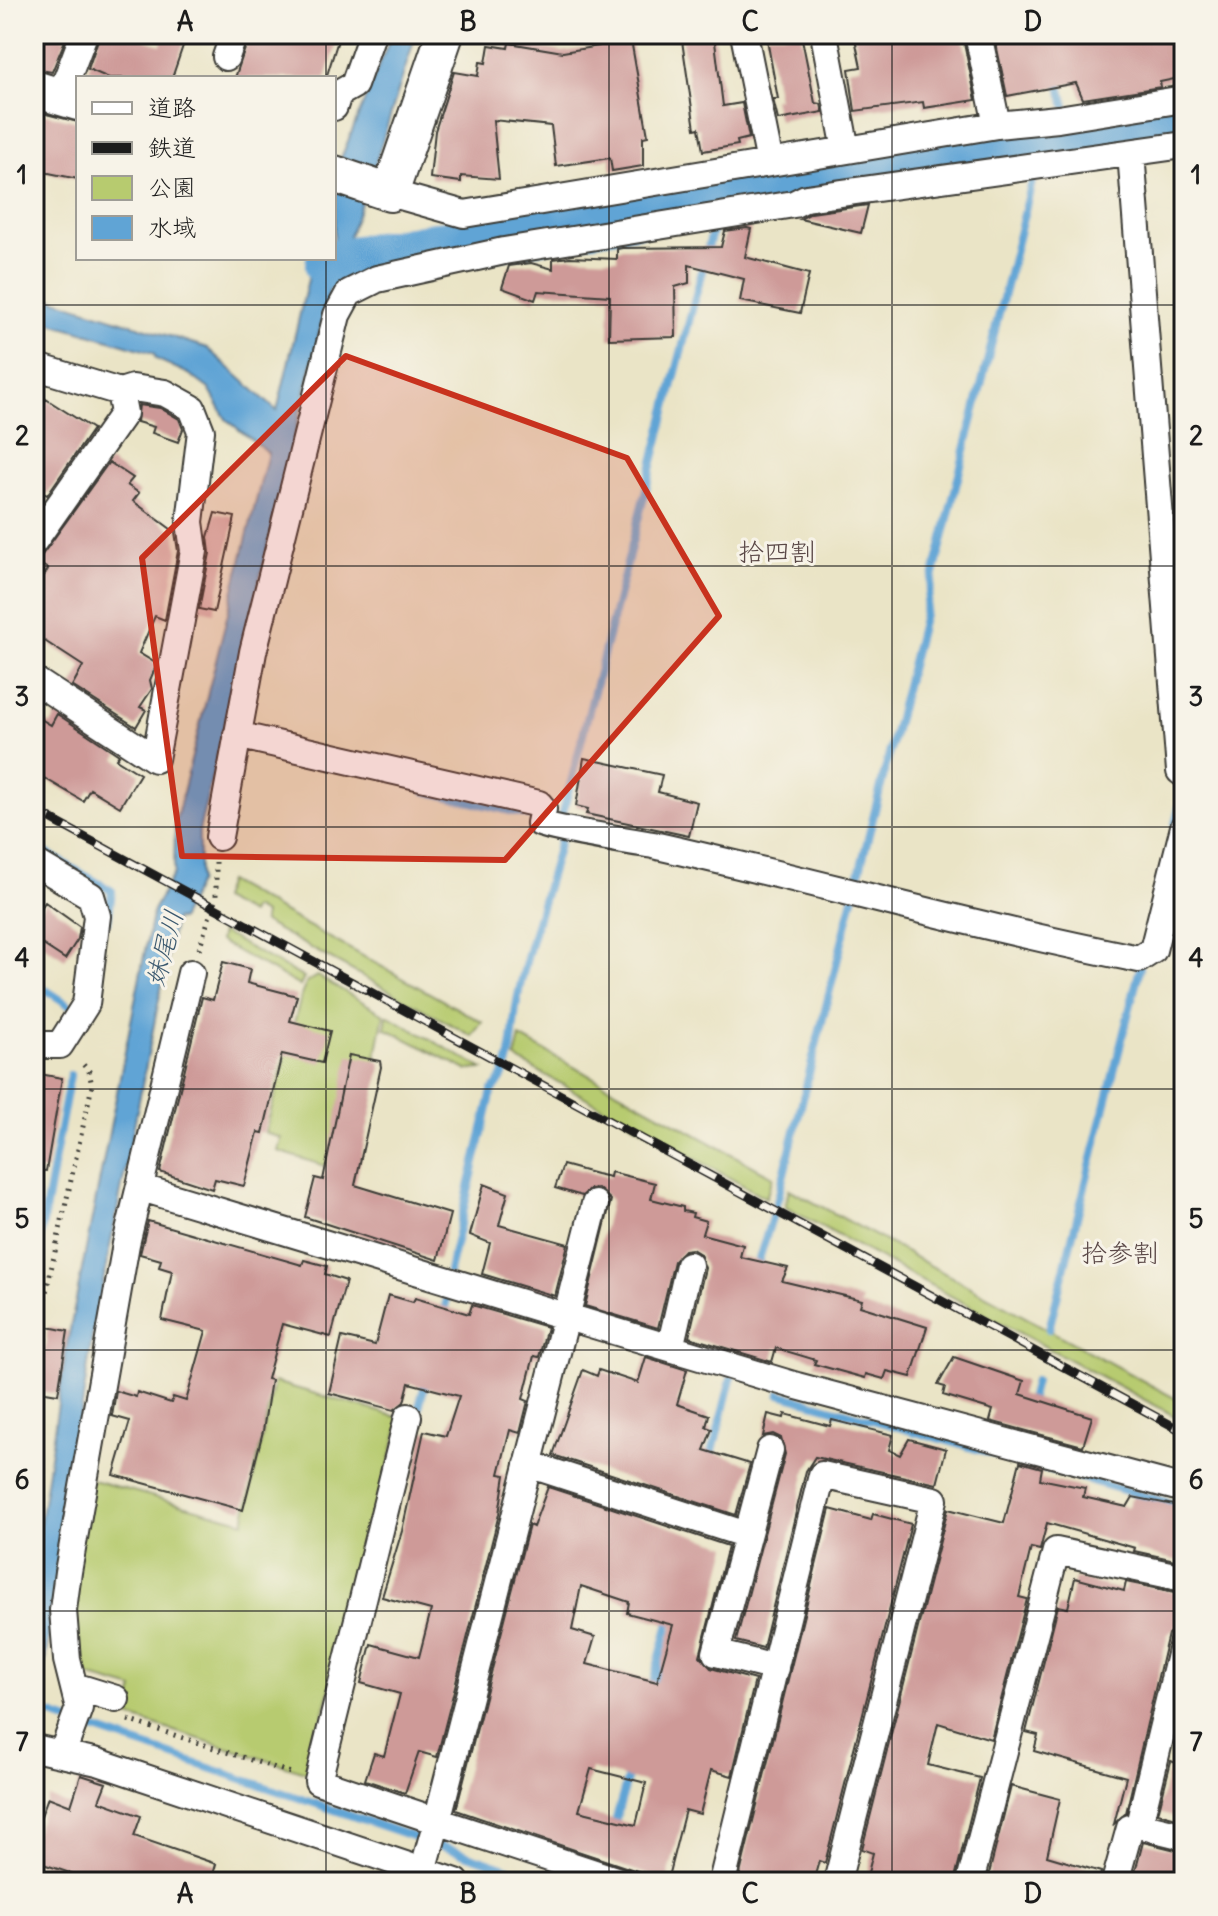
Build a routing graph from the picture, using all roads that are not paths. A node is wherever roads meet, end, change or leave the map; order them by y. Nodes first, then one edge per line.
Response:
1 (84, 34) edge
2 (372, 34) edge
3 (445, 34) edge
4 (744, 34) edge
5 (824, 34) edge
6 (978, 34) edge
7 (57, 96) edge
8 (1184, 99) edge
9 (336, 100) edge
10 (997, 125) junction
11 (1184, 145) edge
12 (846, 150) junction
13 (1137, 152) junction
14 (770, 163) junction
15 (336, 175) edge
16 (805, 179) junction
17 (380, 190) junction
18 (34, 366) edge
19 (120, 392) junction
20 (34, 541) edge
21 (34, 680) edge
22 (237, 735) junction
23 (1184, 774) edge
24 (1184, 827) edge
25 (219, 837) road end
26 (34, 862) edge
27 (191, 973) road end
28 (47, 1042) edge
29 (142, 1188) junction
30 (595, 1204) dead end
31 (689, 1265) dead end
32 (566, 1317) junction
33 (670, 1348) junction
34 (408, 1417) dead end
35 (770, 1450) dead end
36 (528, 1464) junction
37 (1184, 1489) edge
38 (747, 1535) junction
39 (1184, 1578) edge
40 (1184, 1638) edge
41 (775, 1668) junction
42 (76, 1697) junction
43 (116, 1699) road end
44 (48, 1752) edge
45 (1139, 1825) junction
46 (436, 1826) junction
47 (1184, 1836) edge
48 (425, 1865) junction
49 (456, 1882) edge
50 (622, 1882) edge
51 (722, 1882) edge
52 (837, 1882) edge
53 (970, 1882) edge
54 (1115, 1882) edge

1 - 7 street
2 - 9 street
3 - 17 main road
4 - 14 street
5 - 12 street
6 - 10 street
8 - 10 street
10 - 12 street
11 - 13 street
12 - 16 street
13 - 16 street
13 - 23 street
14 - 16 street
14 - 17 street
15 - 17 main road
16 - 22 street
18 - 19 street
19 - 20 street
19 - 21 street
22 - 24 street
22 - 25 street
26 - 28 street
27 - 29 street
29 - 32 street
29 - 42 street
30 - 32 street
31 - 33 street
32 - 33 street
32 - 36 street
33 - 37 street
34 - 46 street
35 - 38 street
36 - 38 street
36 - 46 street
38 - 41 street
39 - 53 street
40 - 45 street
41 - 51 street
41 - 52 street
42 - 43 street
42 - 44 street
44 - 48 street
45 - 47 street
45 - 54 street
46 - 48 street
46 - 50 street
48 - 49 street

